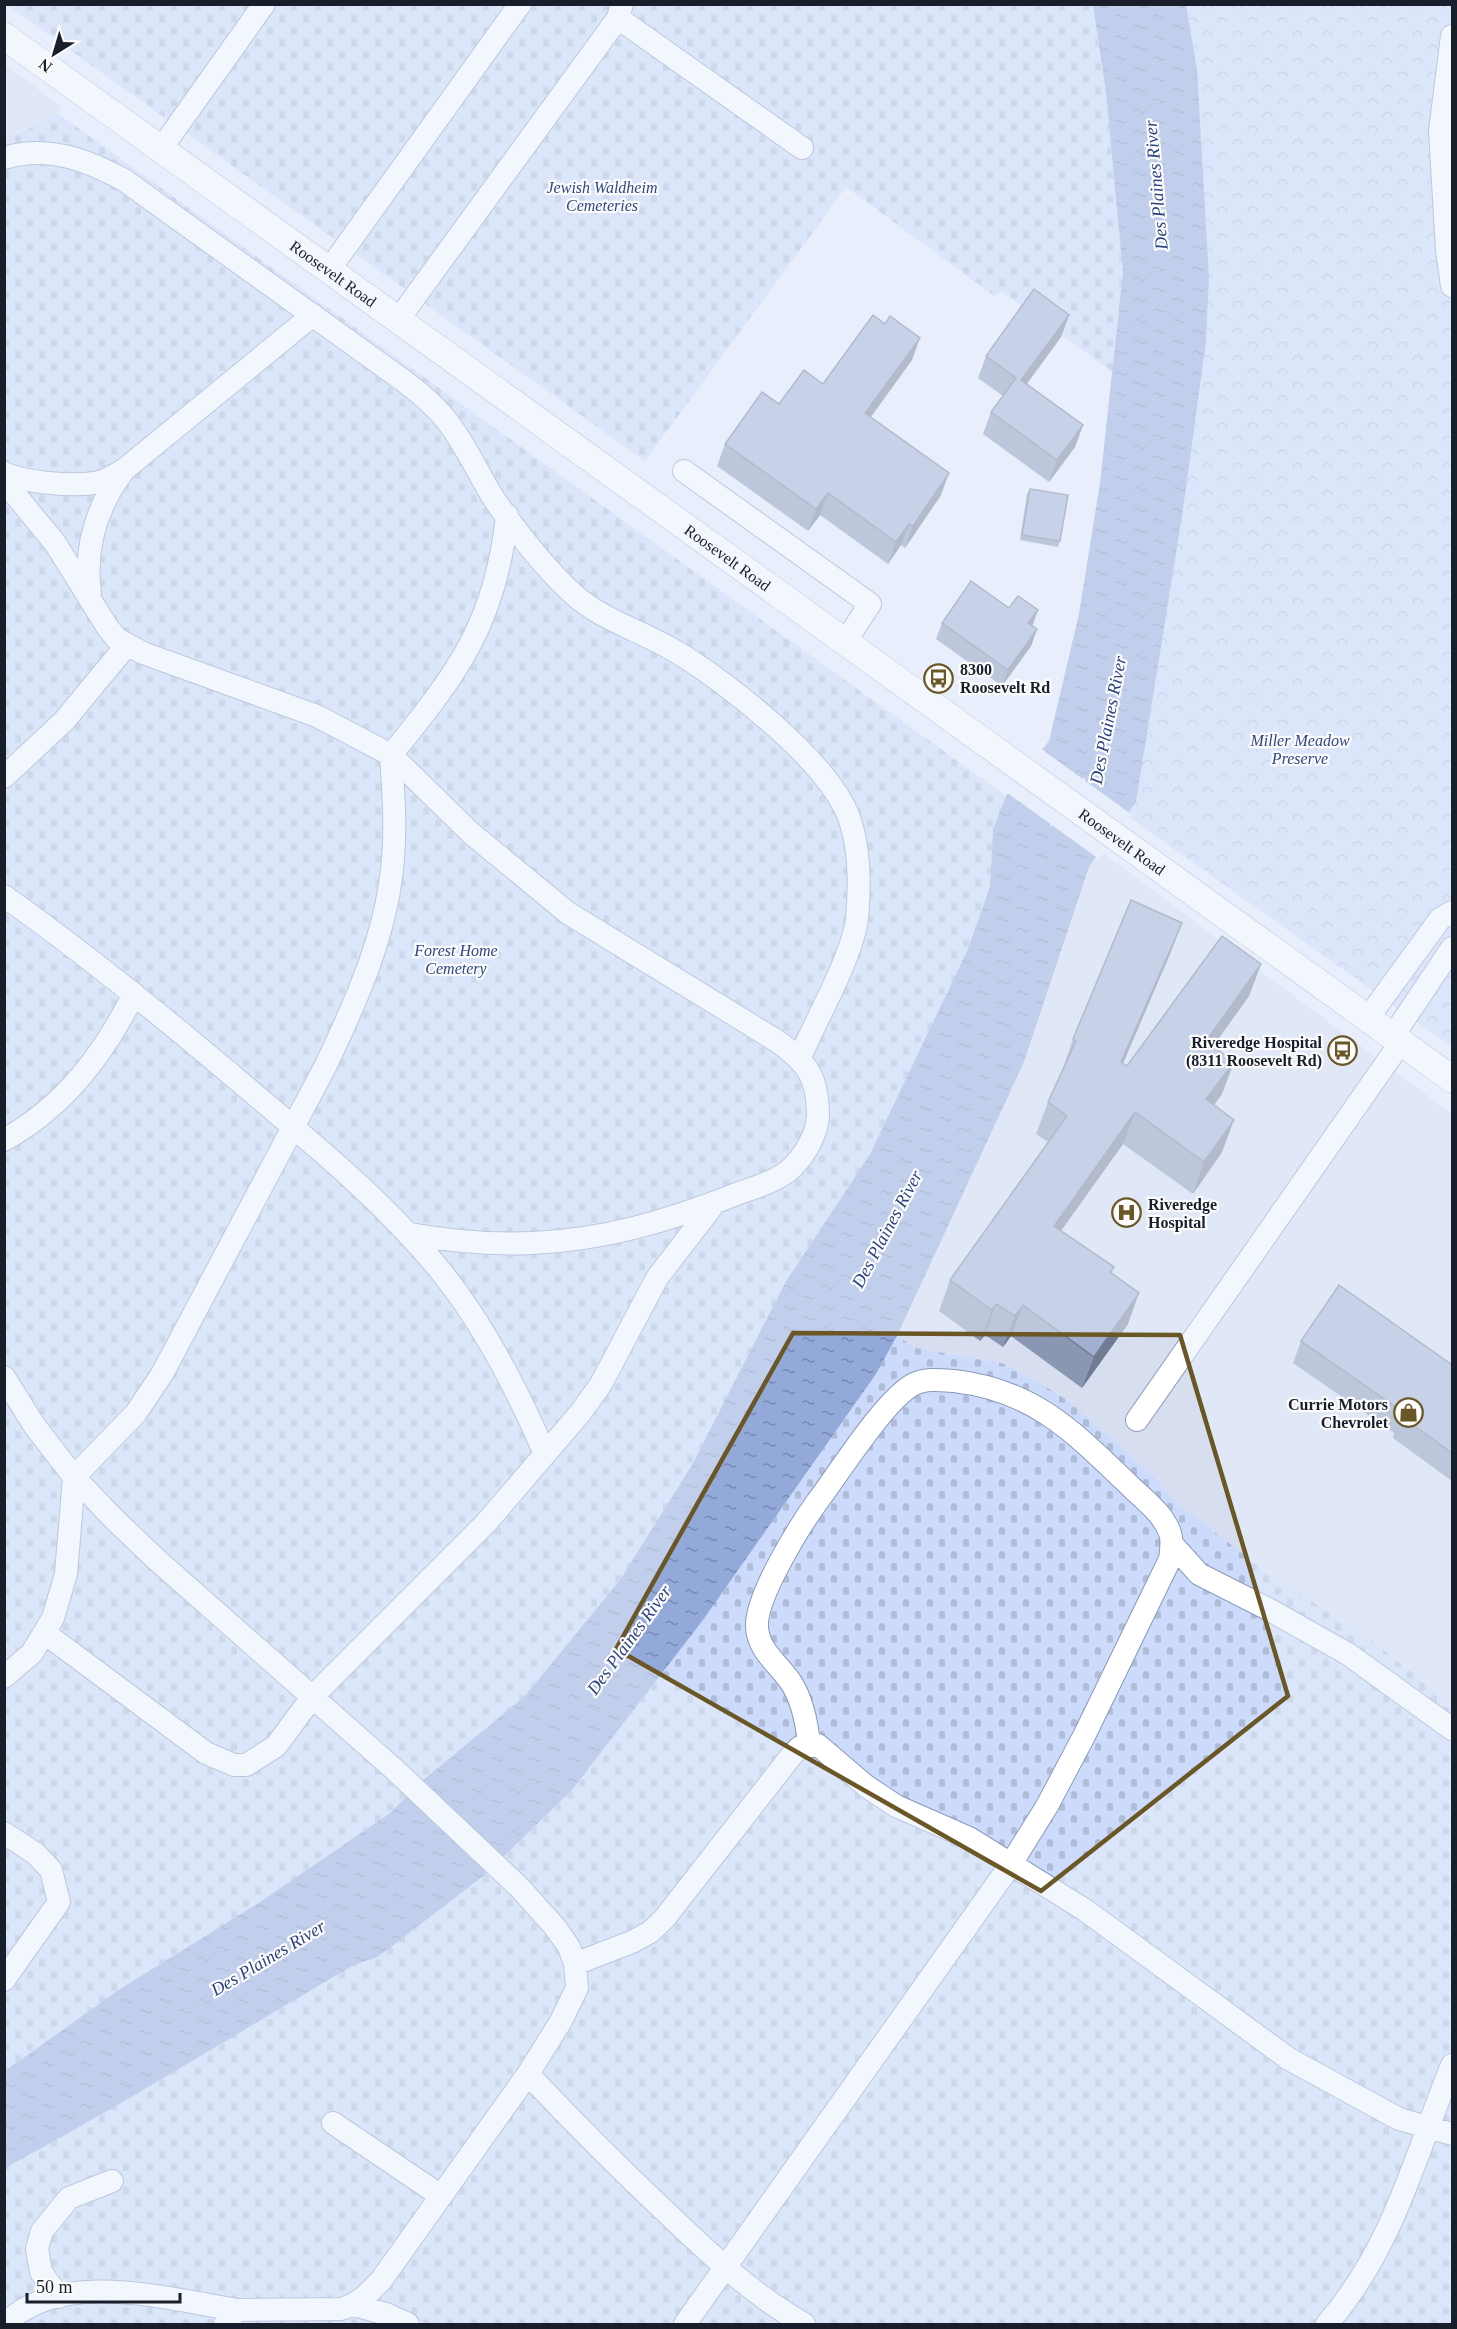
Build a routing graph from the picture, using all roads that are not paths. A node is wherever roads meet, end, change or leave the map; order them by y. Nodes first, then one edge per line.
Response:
1 (264, 4) edge
2 (520, 4) edge
3 (620, 11) edge
4 (4, 36) edge
5 (1452, 36) edge
6 (802, 148) dead end
7 (161, 149) junction
8 (4, 158) edge
9 (329, 270) junction
10 (1452, 286) edge
11 (313, 315) junction
12 (398, 320) junction
13 (125, 469) junction
14 (684, 471) dead end
15 (4, 473) edge
16 (4, 482) edge
17 (507, 515) junction
18 (90, 596) junction
19 (845, 642) junction
20 (126, 645) junction
21 (390, 755) junction
22 (4, 777) edge
23 (4, 896) edge
24 (1452, 912) edge
25 (1452, 948) edge
26 (134, 994) junction
27 (1368, 1018) junction
28 (1397, 1039) junction
29 (800, 1057) junction
30 (1452, 1079) edge
31 (292, 1126) junction
32 (4, 1140) edge
33 (716, 1202) junction
34 (410, 1234) junction
35 (4, 1377) edge
36 (1137, 1420) dead end
37 (545, 1455) junction
38 (74, 1477) junction
39 (1172, 1544) junction
40 (46, 1634) junction
41 (4, 1677) edge
42 (313, 1696) junction
43 (1452, 1729) edge
44 (809, 1744) junction
45 (4, 1833) edge
46 (1011, 1864) junction
47 (575, 1964) junction
48 (4, 1980) edge
49 (1452, 2065) edge
50 (528, 2074) junction
51 (333, 2123) dead end
52 (1427, 2126) junction
53 (1452, 2134) edge
54 (112, 2181) dead end
55 (441, 2196) junction
56 (725, 2268) junction
57 (59, 2296) junction
58 (354, 2305) junction
59 (231, 2317) edge
60 (5, 2325) edge
61 (408, 2325) edge
62 (685, 2325) edge
63 (804, 2325) edge
64 (1327, 2325) edge

1 - 7 lane
2 - 9 lane
3 - 6 lane
3 - 12 lane
4 - 7 main road, Roosevelt Road
5 - 10 lane
7 - 9 main road, Roosevelt Road
8 - 11 lane
9 - 12 main road, Roosevelt Road
11 - 13 lane
11 - 17 lane
12 - 19 main road, Roosevelt Road
13 - 15 lane
13 - 18 lane
14 - 19 lane
16 - 18 lane
17 - 21 lane
17 - 29 lane
18 - 20 lane
19 - 27 main road, Roosevelt Road
20 - 21 lane
20 - 22 lane
21 - 29 lane
21 - 31 lane
23 - 26 lane
24 - 27 lane
25 - 28 lane
26 - 31 lane
26 - 32 lane
27 - 28 main road, Roosevelt Road
28 - 30 main road, Roosevelt Road
28 - 36 lane
29 - 33 lane
31 - 34 lane
31 - 38 lane
33 - 34 lane
33 - 37 lane
34 - 37 lane
35 - 38 lane
37 - 42 lane
38 - 40 lane
38 - 42 lane
39 - 43 lane
39 - 44 lane
39 - 46 lane
40 - 41 lane
40 - 42 lane
42 - 47 lane
44 - 46 lane
44 - 47 lane
45 - 48 lane
46 - 52 lane
46 - 56 lane
47 - 50 lane
49 - 52 lane
50 - 55 lane
50 - 56 lane
51 - 55 lane
52 - 53 lane
52 - 64 lane
54 - 57 lane
55 - 58 lane
56 - 62 lane
56 - 63 lane
57 - 59 lane
57 - 60 lane
58 - 59 lane
58 - 61 lane

